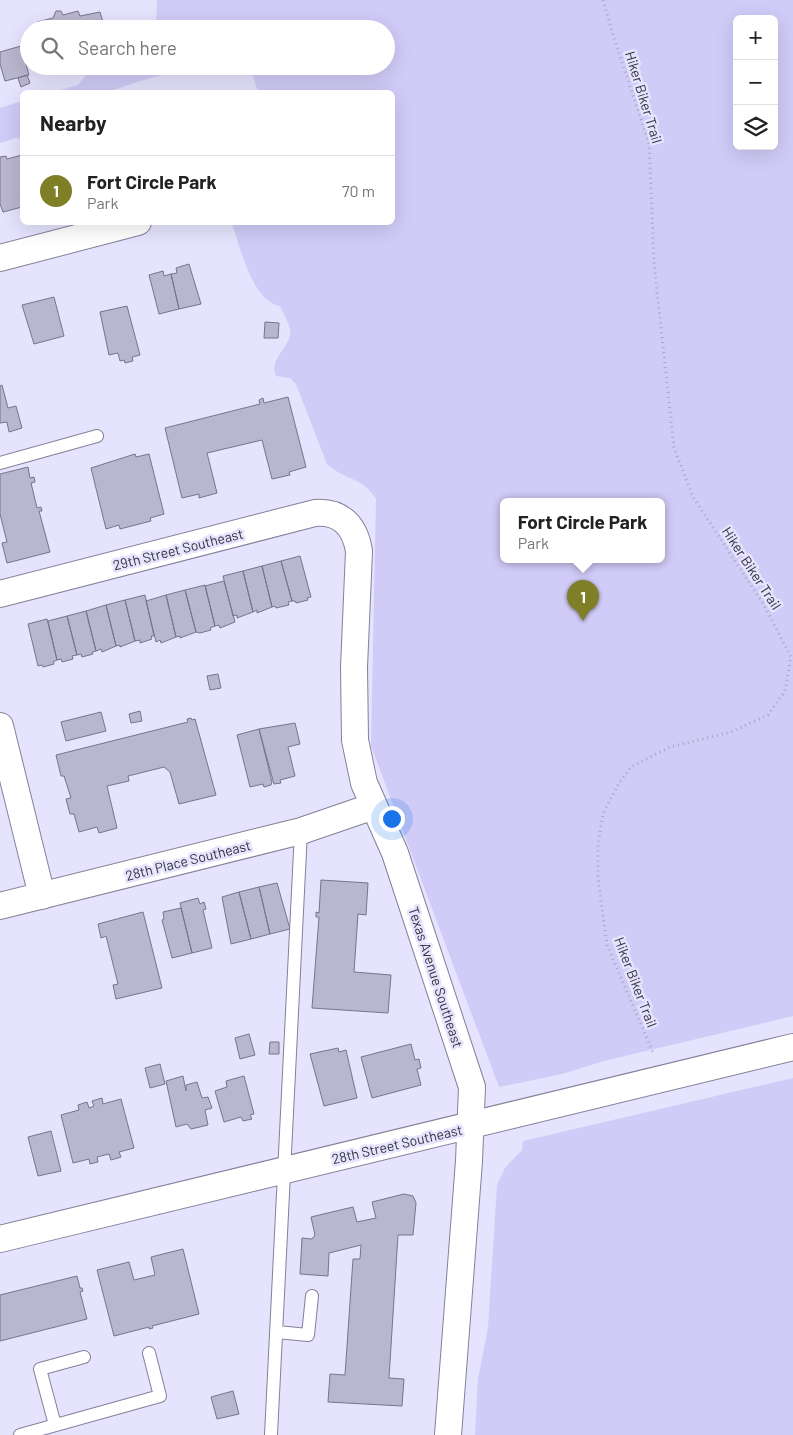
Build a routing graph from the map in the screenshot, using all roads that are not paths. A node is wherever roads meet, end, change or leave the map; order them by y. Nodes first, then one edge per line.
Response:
1 (126, 225) edge
2 (0, 258) edge
3 (97, 436) dead end
4 (0, 463) edge
5 (351, 528) joint
6 (0, 594) edge
7 (2, 740) edge
8 (374, 806) junction
9 (301, 831) junction
10 (42, 896) junction
11 (0, 906) edge
12 (793, 1048) edge
13 (471, 1126) junction
14 (286, 1170) junction
15 (0, 1239) edge
16 (312, 1296) dead end
17 (277, 1332) junction
18 (149, 1353) dead end
19 (84, 1357) dead end
20 (55, 1425) junction
21 (20, 1435) edge
22 (271, 1435) edge
23 (448, 1435) edge

1 - 2 street
3 - 4 lane
5 - 6 street, 29th Street Southeast
5 - 8 street, Texas Avenue Southeast
7 - 10 street
8 - 9 street, 28th Place Southeast
8 - 13 street, Texas Avenue Southeast
9 - 10 street, 28th Place Southeast
9 - 14 lane
10 - 11 street, 28th Place Southeast
12 - 13 street, 28th Street Southeast
13 - 14 street, 28th Street Southeast
13 - 23 street, Texas Avenue Southeast
14 - 15 street, 28th Street Southeast
14 - 17 lane
16 - 17 lane
17 - 22 lane
18 - 20 lane
19 - 20 lane
20 - 21 lane

